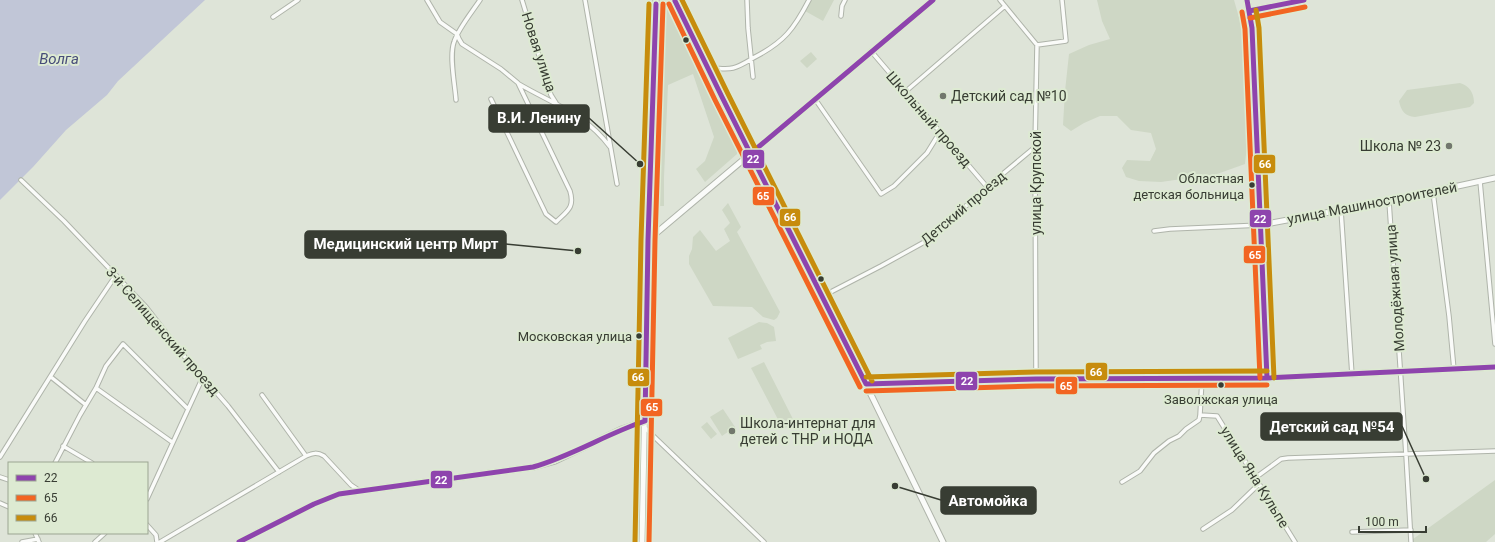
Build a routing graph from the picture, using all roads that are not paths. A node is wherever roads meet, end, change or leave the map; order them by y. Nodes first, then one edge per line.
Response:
1 (298, 0) edge
2 (427, 0) edge
3 (480, 0) edge
4 (522, 0) edge
5 (585, 0) edge
6 (674, 0) edge
7 (747, 0) edge
8 (809, 0) edge
9 (845, 0) edge
10 (933, 0) edge
11 (1000, 0) edge
12 (1062, 0) edge
13 (1247, 0) edge
14 (1304, 0) edge
15 (657, 1) edge
16 (1005, 6) junction
17 (1249, 11) junction
18 (841, 16) dead end
19 (273, 17) dead end
20 (457, 34) junction
21 (1037, 45) junction
22 (871, 52) junction
23 (751, 59) junction
24 (709, 70) junction
25 (753, 77) dead end
26 (518, 83) junction
27 (905, 92) junction
28 (491, 99) dead end
29 (815, 99) junction
30 (456, 100) dead end
31 (557, 104) junction
32 (940, 132) junction
33 (1035, 147) junction
34 (610, 148) junction
35 (750, 154) junction
36 (1495, 178) edge
37 (22, 180) dead end
38 (1480, 181) junction
39 (617, 184) dead end
40 (987, 188) junction
41 (1434, 192) junction
42 (1389, 201) junction
43 (1341, 210) junction
44 (1261, 225) junction
45 (1154, 231) dead end
46 (648, 240) junction
47 (116, 275) junction
48 (823, 296) junction
49 (1495, 344) edge
50 (1495, 367) edge
51 (1454, 370) junction
52 (1401, 372) junction
53 (1352, 375) junction
54 (51, 377) junction
55 (1267, 378) junction
56 (202, 379) junction
57 (1036, 379) junction
58 (1202, 379) junction
59 (866, 384) junction
60 (96, 388) junction
61 (262, 394) dead end
62 (86, 405) junction
63 (188, 409) junction
64 (1200, 415) junction
65 (644, 421) junction
66 (644, 428) junction
67 (172, 442) junction
68 (63, 446) junction
69 (1495, 451) edge
70 (1406, 455) junction
71 (306, 456) junction
72 (0, 457) edge
73 (55, 462) edge
74 (90, 462) edge
75 (279, 472) junction
76 (1255, 478) junction
77 (1122, 482) dead end
78 (1258, 484) junction
79 (360, 491) junction
80 (148, 497) edge
81 (148, 526) edge
82 (1203, 529) dead end
83 (1411, 530) junction
84 (1352, 532) dead end
85 (103, 534) edge
86 (38, 541) edge
87 (22, 542) edge
88 (95, 542) edge
89 (158, 542) edge
90 (239, 542) edge
91 (642, 542) edge
92 (764, 542) edge
93 (943, 542) edge
94 (1295, 542) edge
95 (1411, 542) edge

1 - 19 street
2 - 20 street
3 - 20 street
4 - 31 street, Новая улица
5 - 34 street
6 - 24 main road
7 - 23 street
8 - 23 street
9 - 18 street
10 - 22 main road
11 - 16 street
12 - 21 street
13 - 17 main road
14 - 17 main road
15 - 46 main road
16 - 21 street
16 - 27 street
17 - 44 main road
20 - 26 street
20 - 30 street
21 - 33 street, улица Крупской
22 - 27 street, Школьный проезд
22 - 29 main road
23 - 24 street
23 - 25 street
24 - 35 main road
26 - 28 street
26 - 31 street
27 - 32 street, Школьный проезд
29 - 32 street
29 - 35 main road
31 - 34 street
32 - 40 street, Школьный проезд
33 - 40 street, Детский проезд
33 - 57 street, улица Крупской
34 - 39 street
35 - 46 main road
35 - 48 main road
36 - 38 main road, улица Машиностроителей
37 - 47 street, 3-й Селищенский проезд
38 - 41 main road, улица Машиностроителей
38 - 49 street
40 - 48 street, Детский проезд
41 - 42 main road, улица Машиностроителей
41 - 51 street
42 - 43 main road, улица Машиностроителей
42 - 52 street, Молодёжная улица
43 - 44 main road, улица Машиностроителей
43 - 53 street
44 - 45 street, улица Машиностроителей
44 - 55 main road
46 - 65 main road
47 - 54 street
47 - 56 street, 3-й Селищенский проезд
48 - 59 main road
50 - 51 main road
51 - 52 main road
52 - 53 main road
52 - 70 street, Молодёжная улица
53 - 55 main road
54 - 62 street
54 - 72 street
55 - 58 main road
56 - 63 street
56 - 75 street, 3-й Селищенский проезд
57 - 58 main road
57 - 59 main road
58 - 64 street
59 - 93 main road
60 - 62 street
60 - 63 street
60 - 67 street
61 - 71 street
62 - 68 street
63 - 67 street
64 - 76 street, улица Яна Кульпе
64 - 77 street
65 - 66 main road
65 - 79 main road
66 - 91 main road
66 - 92 street
67 - 80 street
68 - 73 street
68 - 74 street
69 - 70 street
70 - 76 street
70 - 83 street, Молодёжная улица
71 - 75 street
71 - 79 street
75 - 89 street
76 - 78 street, улица Яна Кульпе
78 - 82 street
78 - 94 street, улица Яна Кульпе
79 - 90 main road
81 - 89 street
83 - 84 street
83 - 95 street, Молодёжная улица
85 - 88 street
86 - 87 street

